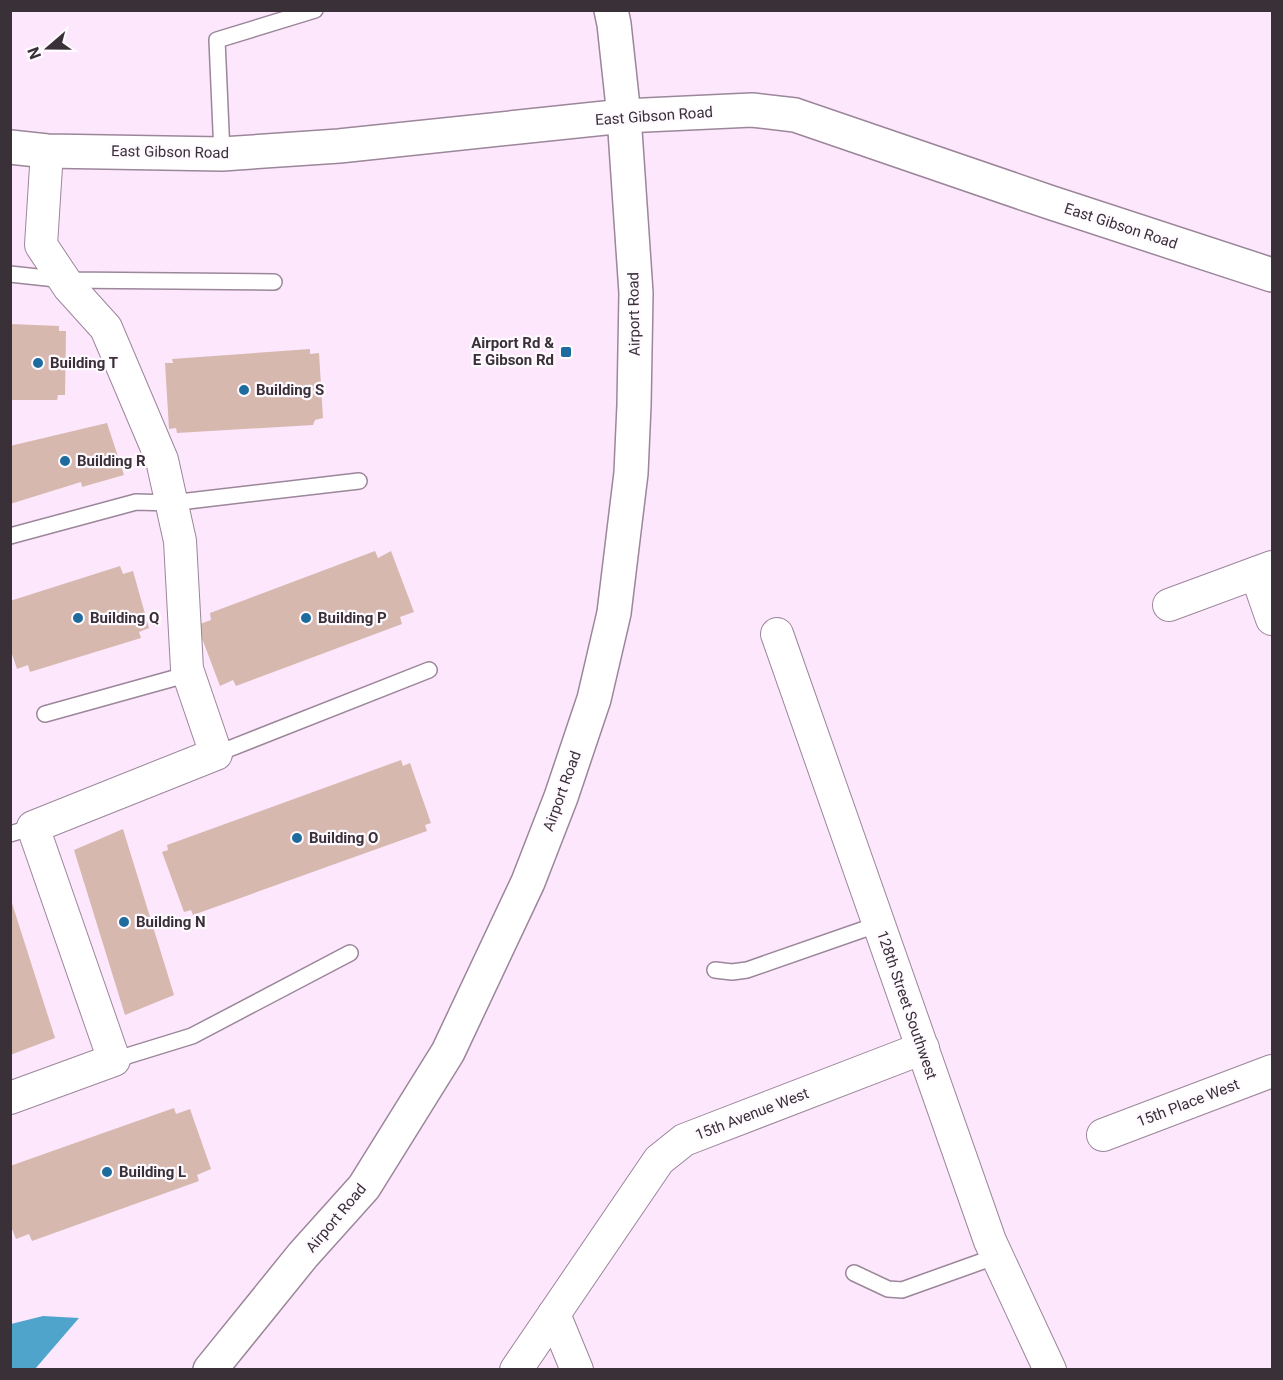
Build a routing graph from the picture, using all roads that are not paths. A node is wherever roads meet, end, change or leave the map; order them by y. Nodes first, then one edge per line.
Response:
1 (315, 10) edge
2 (611, 10) edge
3 (624, 116) junction
4 (10, 147) edge
5 (47, 150) junction
6 (222, 154) junction
7 (10, 274) edge
8 (1272, 276) edge
9 (65, 280) junction
10 (274, 282) dead end
11 (359, 481) dead end
12 (171, 503) junction
13 (10, 536) edge
14 (1264, 570) edge
15 (1169, 605) dead end
16 (1272, 619) edge
17 (777, 634) dead end
18 (429, 670) dead end
19 (189, 674) junction
20 (45, 714) dead end
21 (216, 754) junction
22 (22, 830) edge
23 (879, 924) junction
24 (350, 953) dead end
25 (715, 970) dead end
26 (923, 1048) junction
27 (114, 1060) junction
28 (1272, 1071) edge
29 (10, 1098) edge
30 (1103, 1135) dead end
31 (997, 1256) junction
32 (854, 1273) dead end
33 (554, 1314) junction
34 (210, 1370) edge
35 (516, 1370) edge
36 (577, 1370) edge
37 (1050, 1370) edge

1 - 6 lane
2 - 3 main road
3 - 6 main road, East Gibson Road
3 - 8 main road, East Gibson Road
3 - 34 main road, Airport Road
4 - 5 main road, East Gibson Road
5 - 6 main road, East Gibson Road
5 - 9 street
7 - 9 lane
9 - 10 lane
9 - 12 street
11 - 12 lane
12 - 13 lane
12 - 19 street
14 - 15 street
14 - 16 street
17 - 23 street, 128th Street Southwest
18 - 21 lane
19 - 20 lane
19 - 21 street
21 - 22 street
22 - 27 street
23 - 25 lane
23 - 26 street, 128th Street Southwest
24 - 27 lane
26 - 31 street, 128th Street Southwest
26 - 33 street, 15th Avenue West
27 - 29 street
28 - 30 street, 15th Place West
31 - 32 lane
31 - 37 street, 128th Street Southwest
33 - 35 street, 15th Avenue West
33 - 36 street

